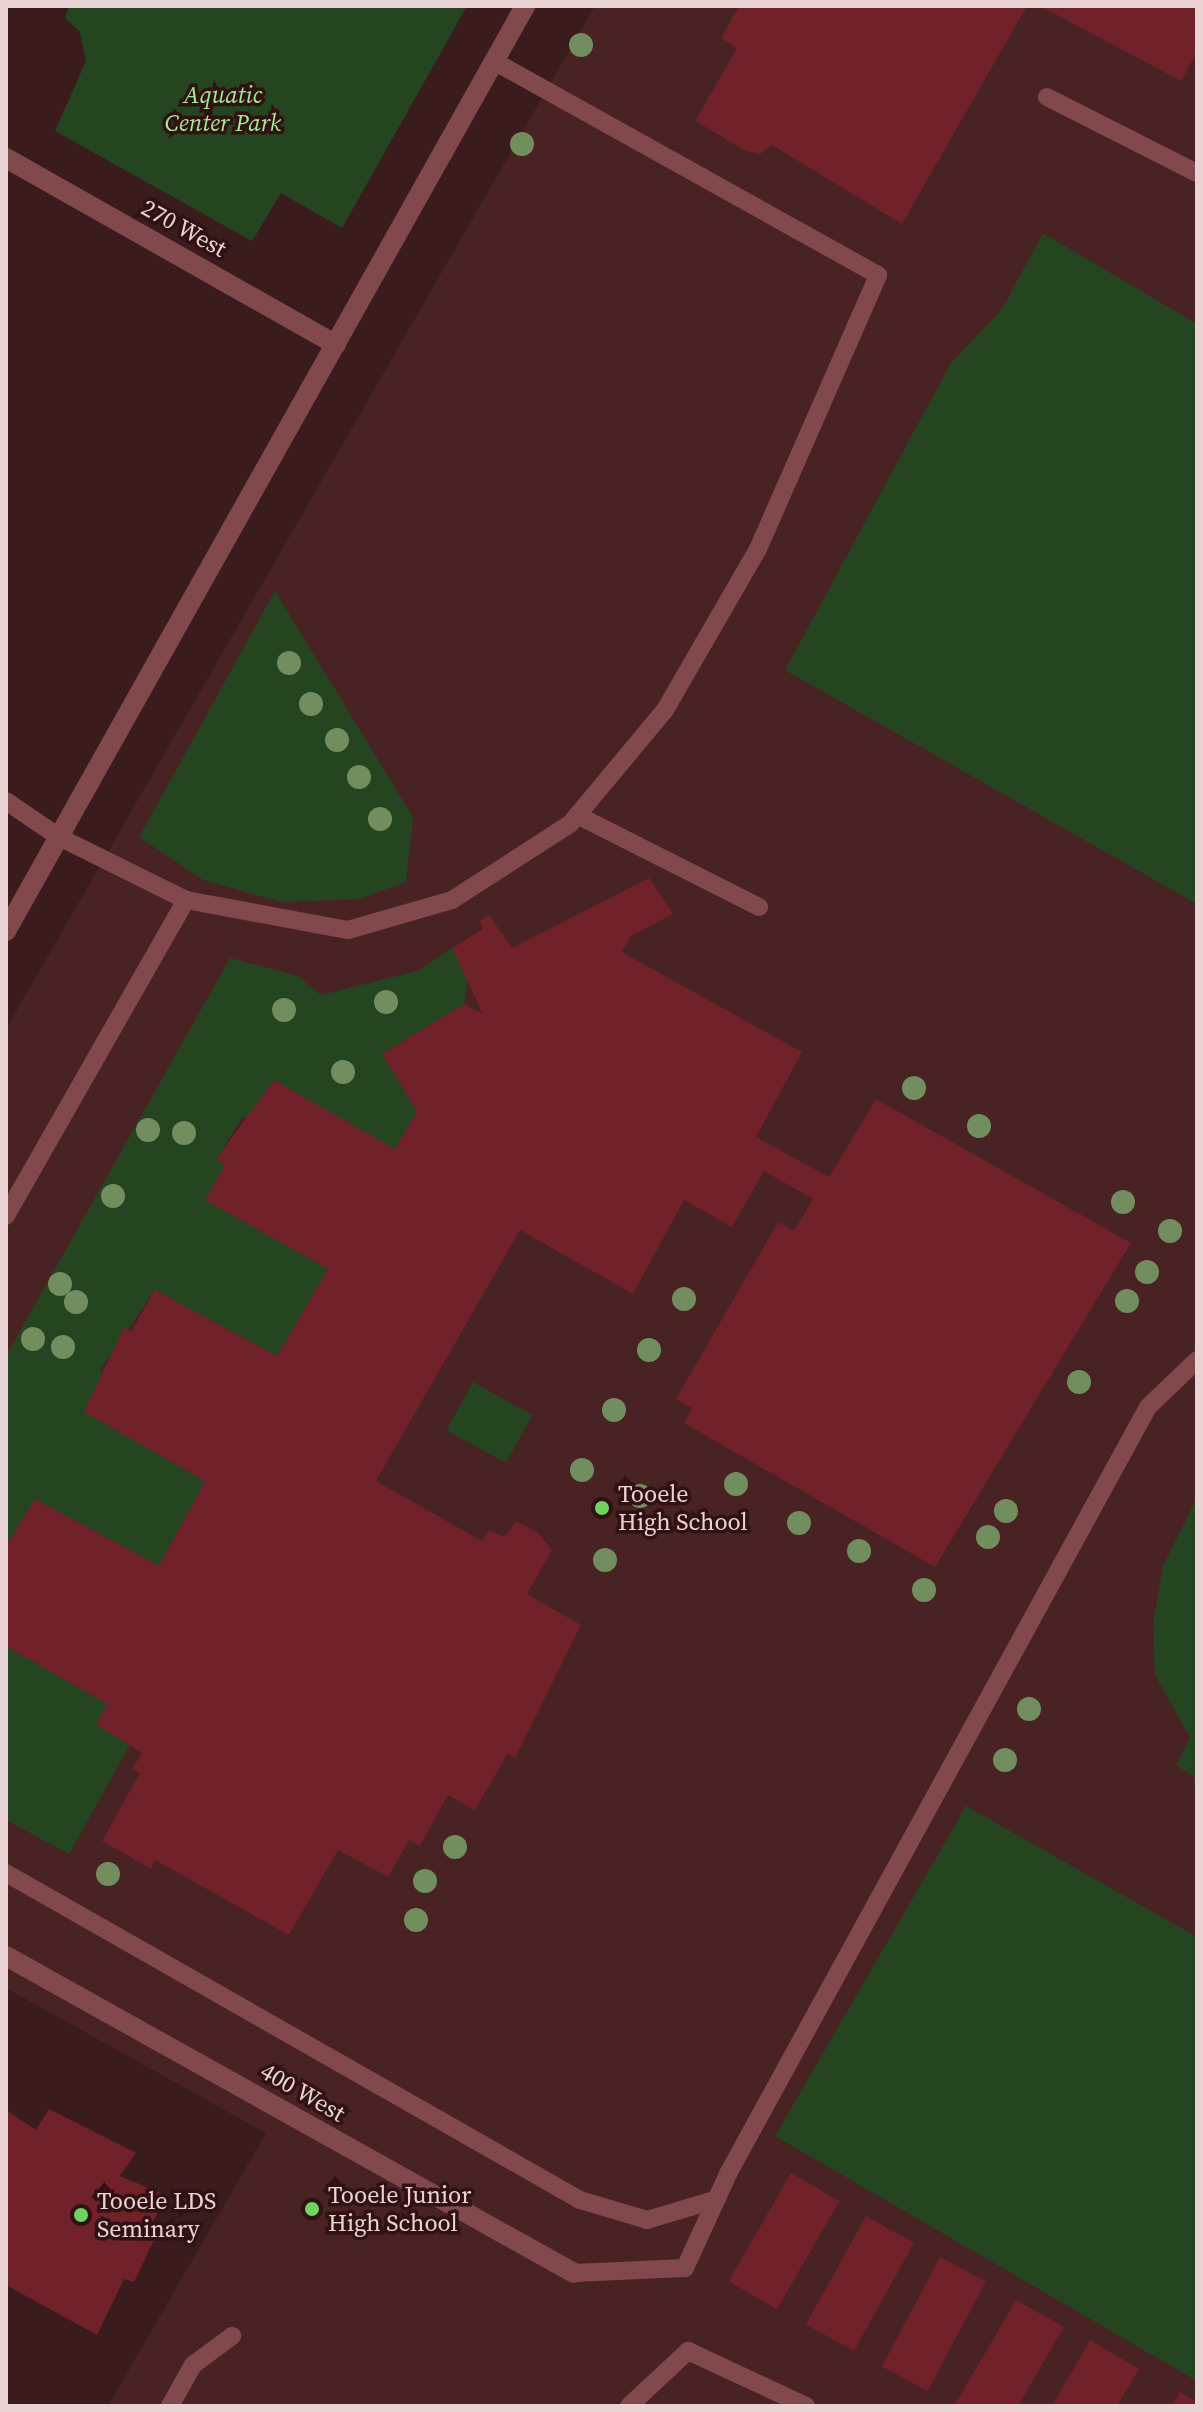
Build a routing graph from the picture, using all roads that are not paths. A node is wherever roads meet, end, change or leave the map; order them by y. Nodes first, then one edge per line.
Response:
1 (525, 6) edge
2 (494, 61) junction
3 (1047, 97) dead end
4 (6, 158) edge
5 (1197, 173) edge
6 (336, 345) junction
7 (6, 801) edge
8 (577, 815) junction
9 (59, 837) junction
10 (186, 900) junction
11 (759, 907) dead end
12 (6, 931) edge
13 (6, 1216) edge
14 (1197, 1360) edge
15 (6, 1873) edge
16 (6, 1956) edge
17 (717, 2199) junction
18 (574, 2273) joint
19 (232, 2336) dead end
20 (170, 2406) edge
21 (629, 2406) edge
22 (806, 2406) edge

1 - 2 street
2 - 6 street
2 - 8 lane
3 - 5 lane
4 - 6 street, 270 West
6 - 9 street
7 - 9 lane
8 - 10 lane
8 - 11 lane
9 - 10 lane
9 - 12 street
10 - 13 lane
14 - 17 lane
15 - 17 lane
16 - 18 street, 400 West
17 - 18 lane
19 - 20 lane
21 - 22 lane

